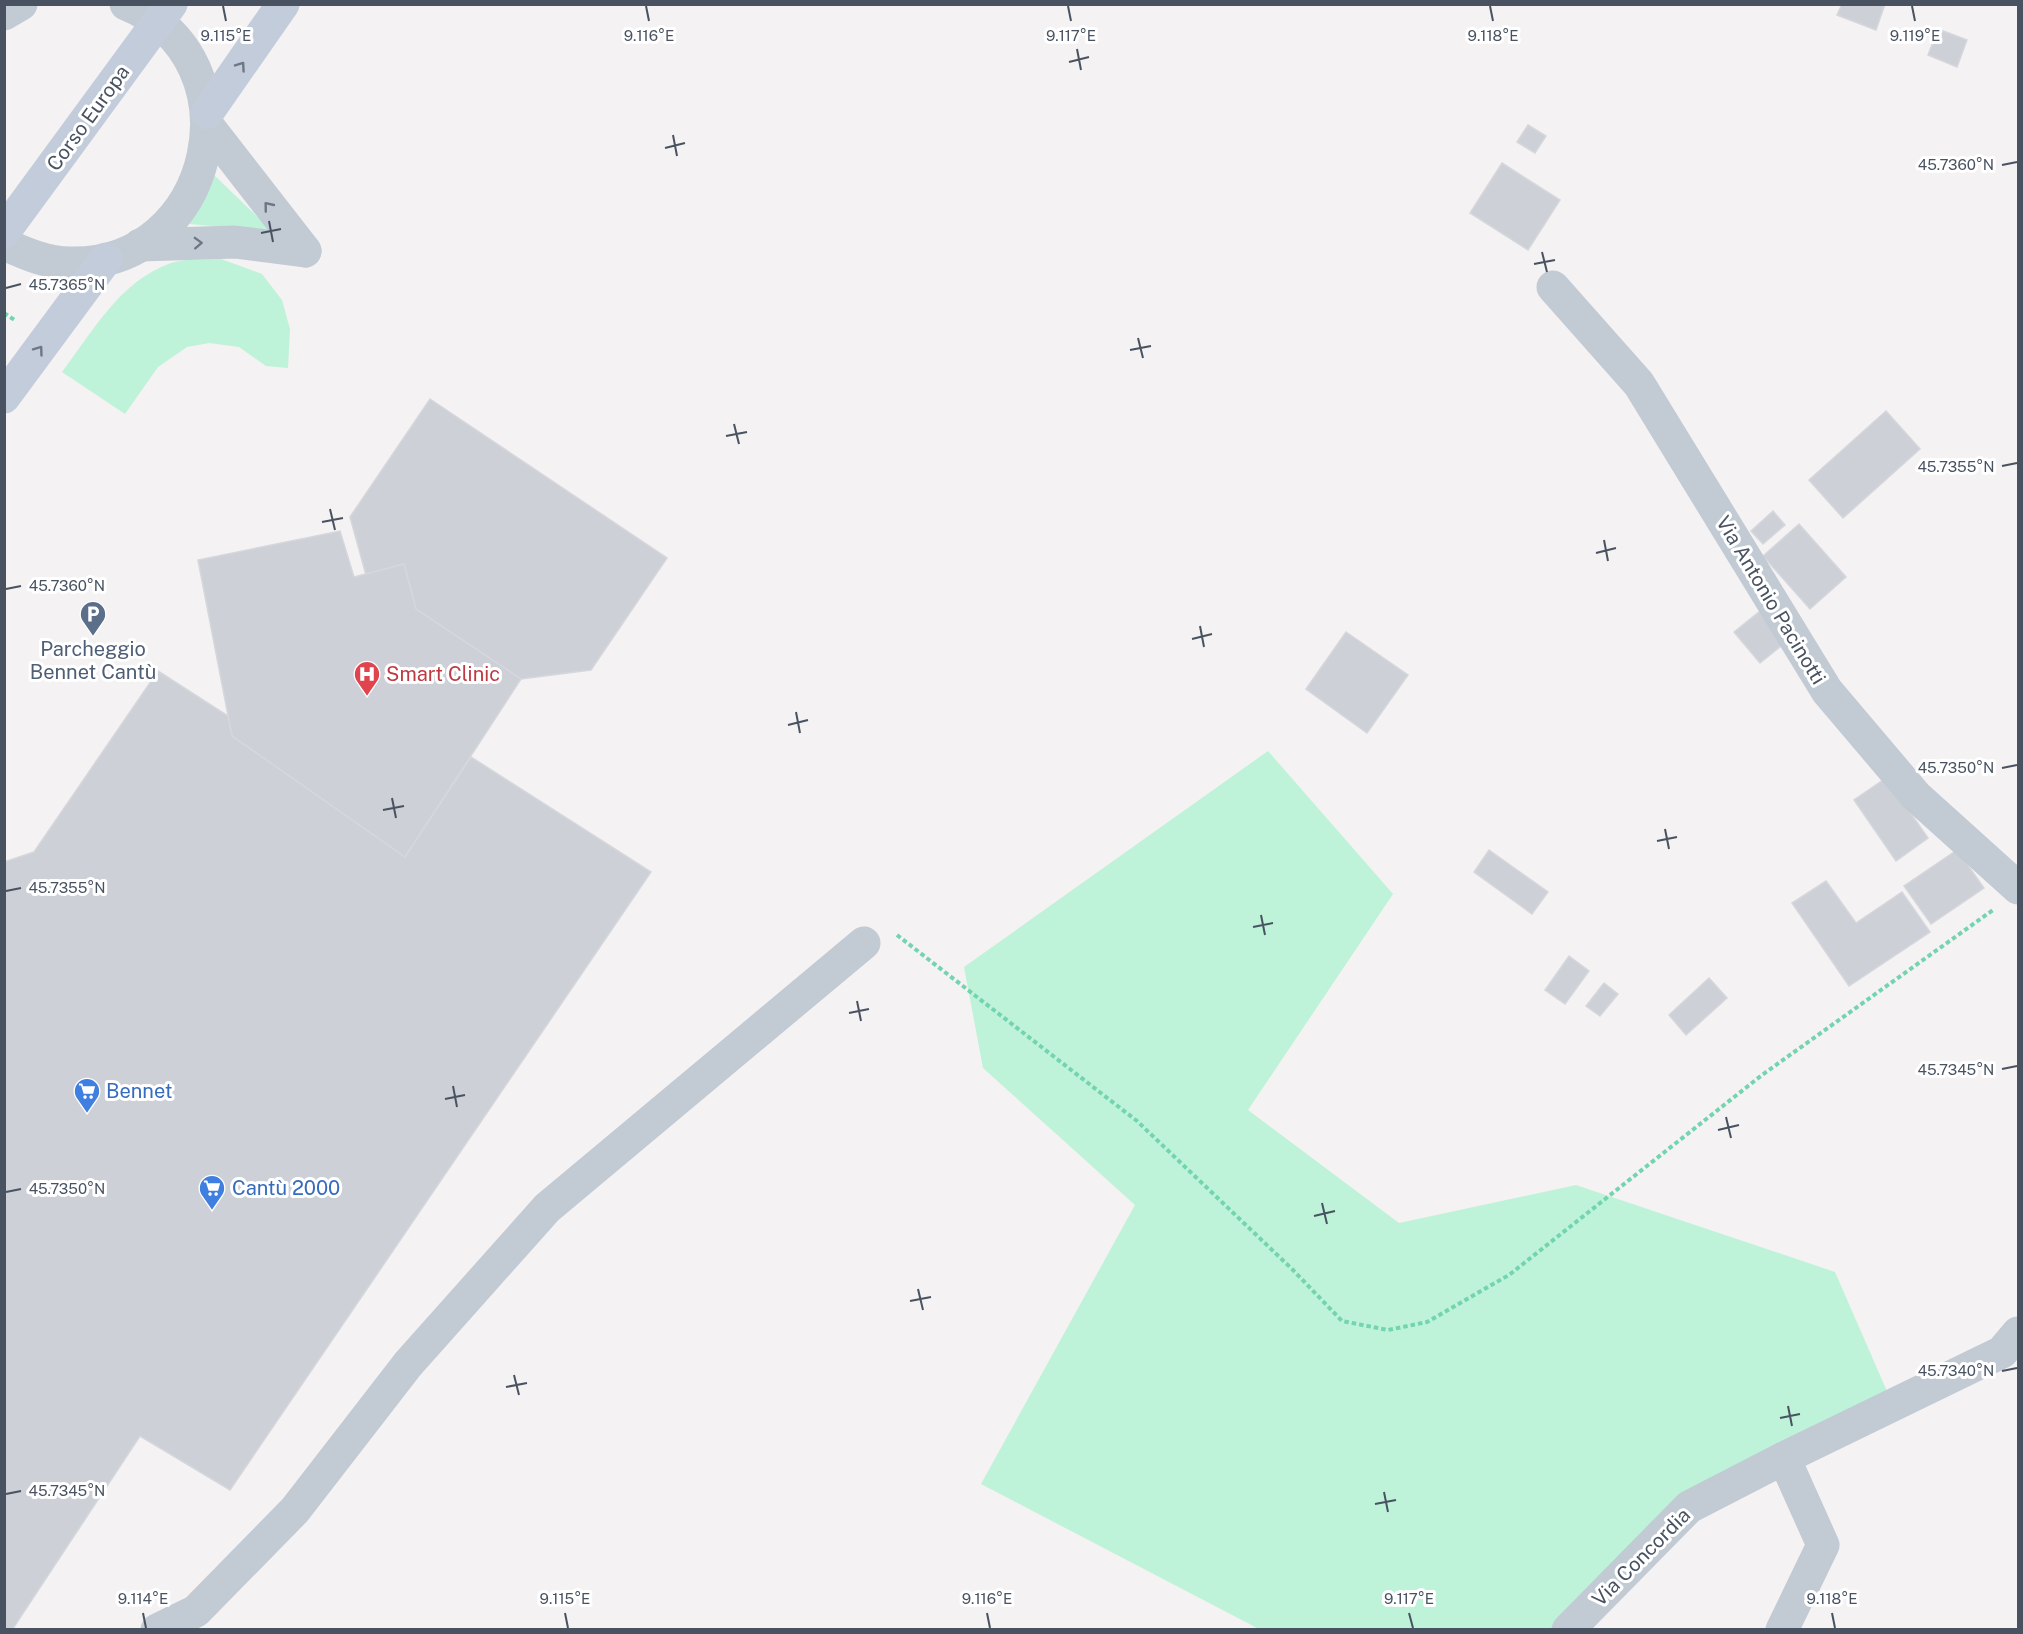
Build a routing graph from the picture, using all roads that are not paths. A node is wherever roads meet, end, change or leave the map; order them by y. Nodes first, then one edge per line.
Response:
1 (21, 4) edge
2 (126, 4) edge
3 (171, 4) edge
4 (284, 4) edge
5 (4, 14) edge
6 (207, 119) junction
7 (4, 232) edge
8 (4, 244) edge
9 (140, 245) junction
10 (106, 259) junction
11 (1553, 287) dead end
12 (4, 397) edge
13 (2009, 897) edge
14 (864, 943) road end
15 (2019, 1333) edge
16 (1784, 1458) junction
17 (157, 1629) edge
18 (1568, 1629) edge
19 (1782, 1629) edge

1 - 5 street
2 - 6 street
3 - 7 main road, Corso Europa, bridge
6 -> 4 main road
6 - 9 street
9 -> 6 street
8 - 10 street
9 - 10 street
12 -> 10 main road
11 - 13 street, Via Antonio Pacinotti
14 - 17 street
15 - 16 street, Via Concordia
16 - 18 street, Via Concordia
16 - 19 street

